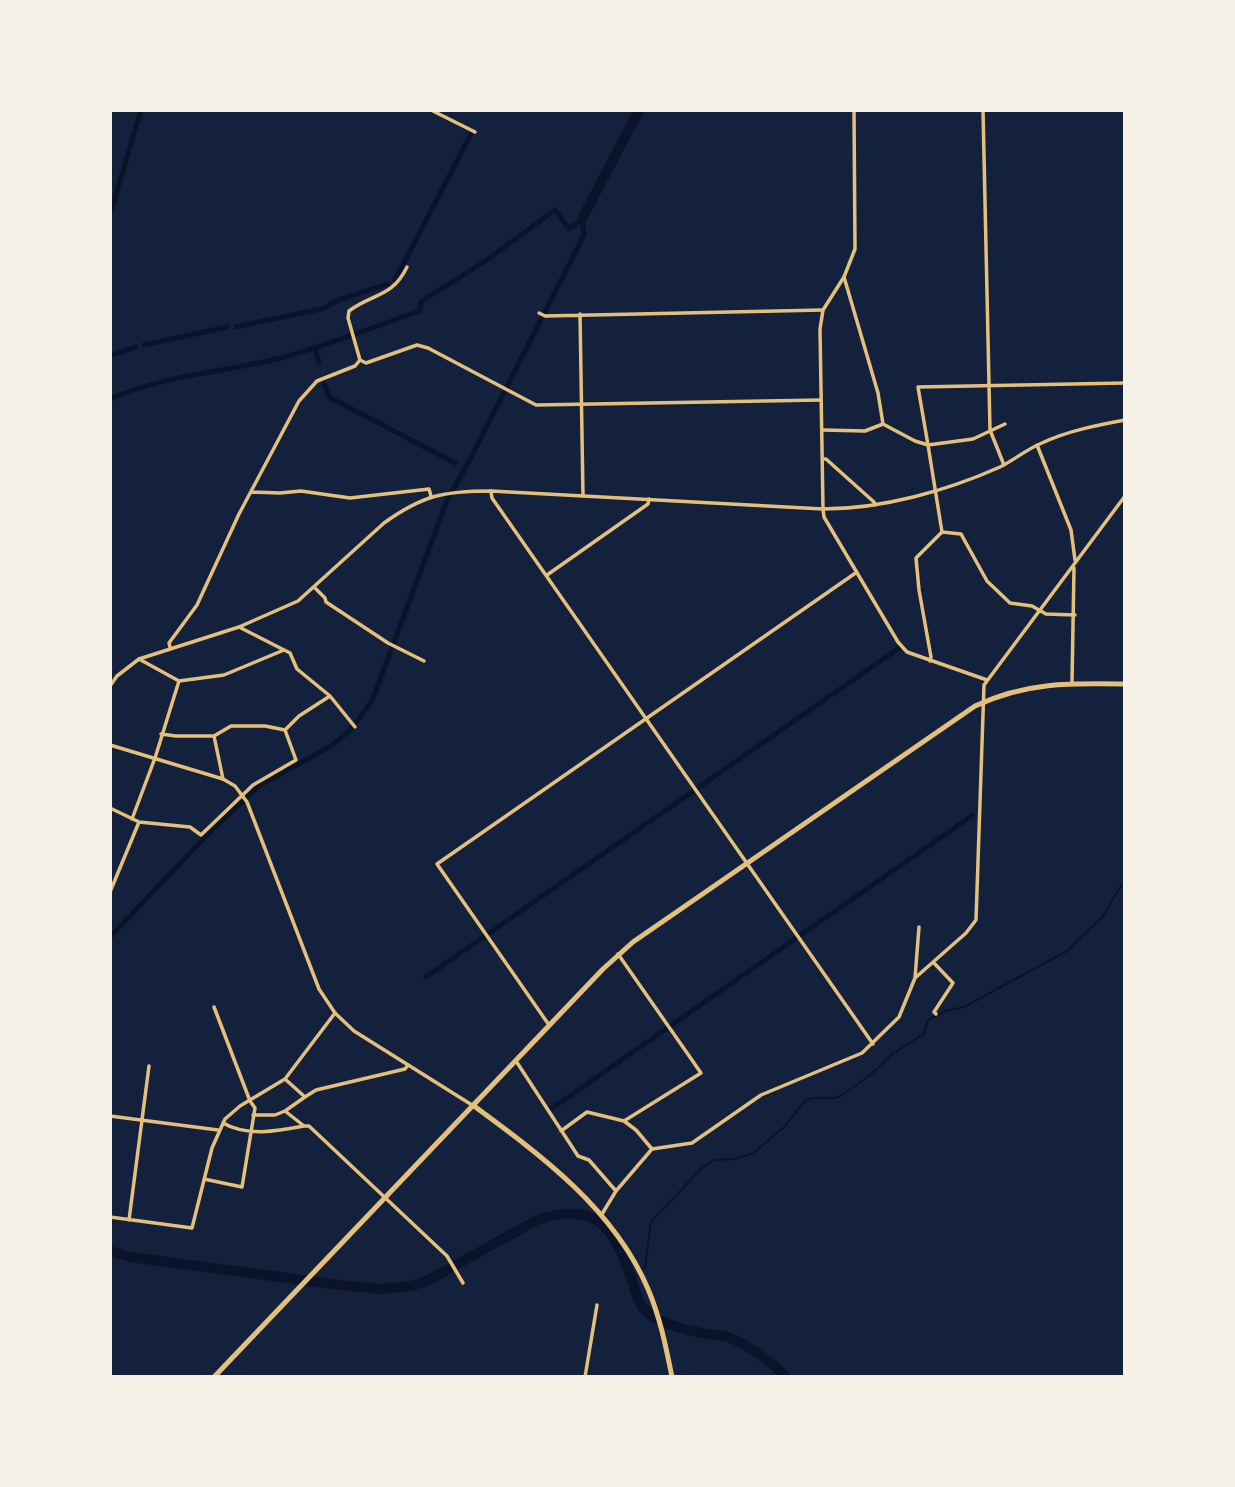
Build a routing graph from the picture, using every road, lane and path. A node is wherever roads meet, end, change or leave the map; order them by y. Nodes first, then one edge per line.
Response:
1 (431, 110) edge
2 (854, 110) edge
3 (983, 110) edge
4 (475, 132) dead end
5 (407, 267) dead end
6 (844, 277) junction
7 (823, 310) junction
8 (539, 313) dead end
9 (580, 314) junction
10 (360, 360) junction
11 (1125, 383) edge
12 (988, 385) junction
13 (821, 400) junction
14 (581, 404) junction
15 (1125, 420) edge
16 (883, 424) junction
17 (1005, 424) dead end
18 (823, 430) junction
19 (990, 430) junction
20 (928, 445) junction
21 (1037, 445) junction
22 (823, 459) junction
23 (1004, 465) junction
24 (935, 489) junction
25 (491, 491) junction
26 (251, 492) junction
27 (1125, 495) edge
28 (431, 496) junction
29 (583, 496) junction
30 (649, 499) junction
31 (875, 505) junction
32 (823, 509) junction
33 (942, 532) junction
34 (1075, 564) junction
35 (857, 572) junction
36 (547, 575) junction
37 (315, 588) junction
38 (1038, 611) junction
39 (1075, 615) junction
40 (239, 626) junction
41 (170, 647) junction
42 (284, 650) junction
43 (139, 659) junction
44 (424, 661) dead end
45 (930, 661) junction
46 (987, 680) junction
47 (179, 681) junction
48 (1072, 683) junction
49 (1125, 684) edge
50 (110, 686) edge
51 (330, 696) junction
52 (983, 702) junction
53 (646, 719) junction
54 (355, 727) dead end
55 (285, 730) junction
56 (161, 734) junction
57 (214, 736) junction
58 (110, 745) edge
59 (155, 758) junction
60 (223, 779) junction
61 (244, 798) junction
62 (110, 808) edge
63 (132, 820) junction
64 (139, 822) junction
65 (747, 863) junction
66 (110, 892) edge
67 (919, 927) dead end
68 (618, 954) junction
69 (934, 964) junction
70 (915, 978) junction
71 (214, 1007) dead end
72 (335, 1013) junction
73 (936, 1014) dead end
74 (550, 1026) junction
75 (873, 1044) junction
76 (516, 1061) junction
77 (409, 1065) junction
78 (149, 1066) dead end
79 (285, 1079) junction
80 (305, 1097) junction
81 (250, 1101) junction
82 (474, 1106) junction
83 (285, 1111) junction
84 (110, 1115) edge
85 (253, 1115) junction
86 (142, 1120) junction
87 (624, 1121) junction
88 (223, 1123) junction
89 (304, 1126) junction
90 (219, 1130) junction
91 (252, 1130) junction
92 (561, 1131) junction
93 (652, 1149) junction
94 (204, 1179) junction
95 (616, 1191) junction
96 (386, 1198) junction
97 (602, 1214) junction
98 (110, 1217) edge
99 (130, 1220) junction
100 (463, 1283) dead end
101 (597, 1305) dead end
102 (214, 1377) edge
103 (585, 1377) edge
104 (672, 1377) edge

1 - 4 street
2 - 6 street
3 - 12 street
5 - 10 street
6 - 7 street
6 - 16 street
7 - 9 street
7 - 13 street
8 - 9 street
9 - 14 street
10 - 14 street
10 - 26 street
11 - 12 street
12 - 19 street
12 - 20 street
13 - 14 street
13 - 18 street
14 - 29 street
15 - 21 street
16 - 18 street
16 - 20 street
17 - 19 street
18 - 22 street
19 - 20 street
19 - 23 street
20 - 24 street
21 - 23 street
21 - 34 street
22 - 31 street
22 - 32 street
23 - 24 street
24 - 31 street
24 - 33 street
25 - 28 street
25 - 29 street
25 - 36 street
26 - 28 street
26 - 41 street
27 - 34 street
28 - 37 street
29 - 30 street
30 - 32 street
30 - 36 street
31 - 32 street
32 - 35 street
33 - 38 street
33 - 45 street
34 - 38 street
34 - 39 street
35 - 45 street
35 - 53 street
36 - 53 street
37 - 40 street
37 - 44 street
38 - 39 street
38 - 46 street
39 - 48 street
40 - 41 street
40 - 42 street
41 - 43 street
42 - 47 street
42 - 51 street
43 - 47 street
43 - 50 street
45 - 46 street
46 - 52 street
47 - 56 street
48 - 49 main road
48 - 52 main road
51 - 54 street
51 - 55 street
52 - 65 main road
52 - 69 street
53 - 65 street
53 - 74 street
55 - 57 street
55 - 61 street
56 - 57 street
56 - 59 street
57 - 60 street
58 - 59 street
59 - 60 street
59 - 63 street
60 - 61 street
61 - 64 street
61 - 72 street
62 - 63 street
63 - 64 street
64 - 66 street
65 - 68 main road
65 - 75 street
67 - 70 street
68 - 74 main road
68 - 87 street
69 - 70 street
69 - 73 street
70 - 75 street
71 - 81 street
72 - 77 street
72 - 79 street
74 - 76 main road
75 - 93 street
76 - 82 main road
76 - 92 street
77 - 80 street
77 - 82 street
78 - 86 street
79 - 80 street
79 - 81 street
80 - 83 street
81 - 85 street
81 - 88 street
82 - 96 main road
82 - 97 main road
83 - 85 street
83 - 89 street
84 - 86 street
85 - 91 street
86 - 90 street
86 - 99 street
87 - 92 street
87 - 93 street
88 - 90 street
88 - 91 street
89 - 91 street
89 - 96 street
90 - 94 street
91 - 94 street
92 - 95 street
93 - 95 street
94 - 99 street
95 - 97 street
96 - 100 street
96 - 102 main road
97 - 104 main road
98 - 99 street
101 - 103 street

